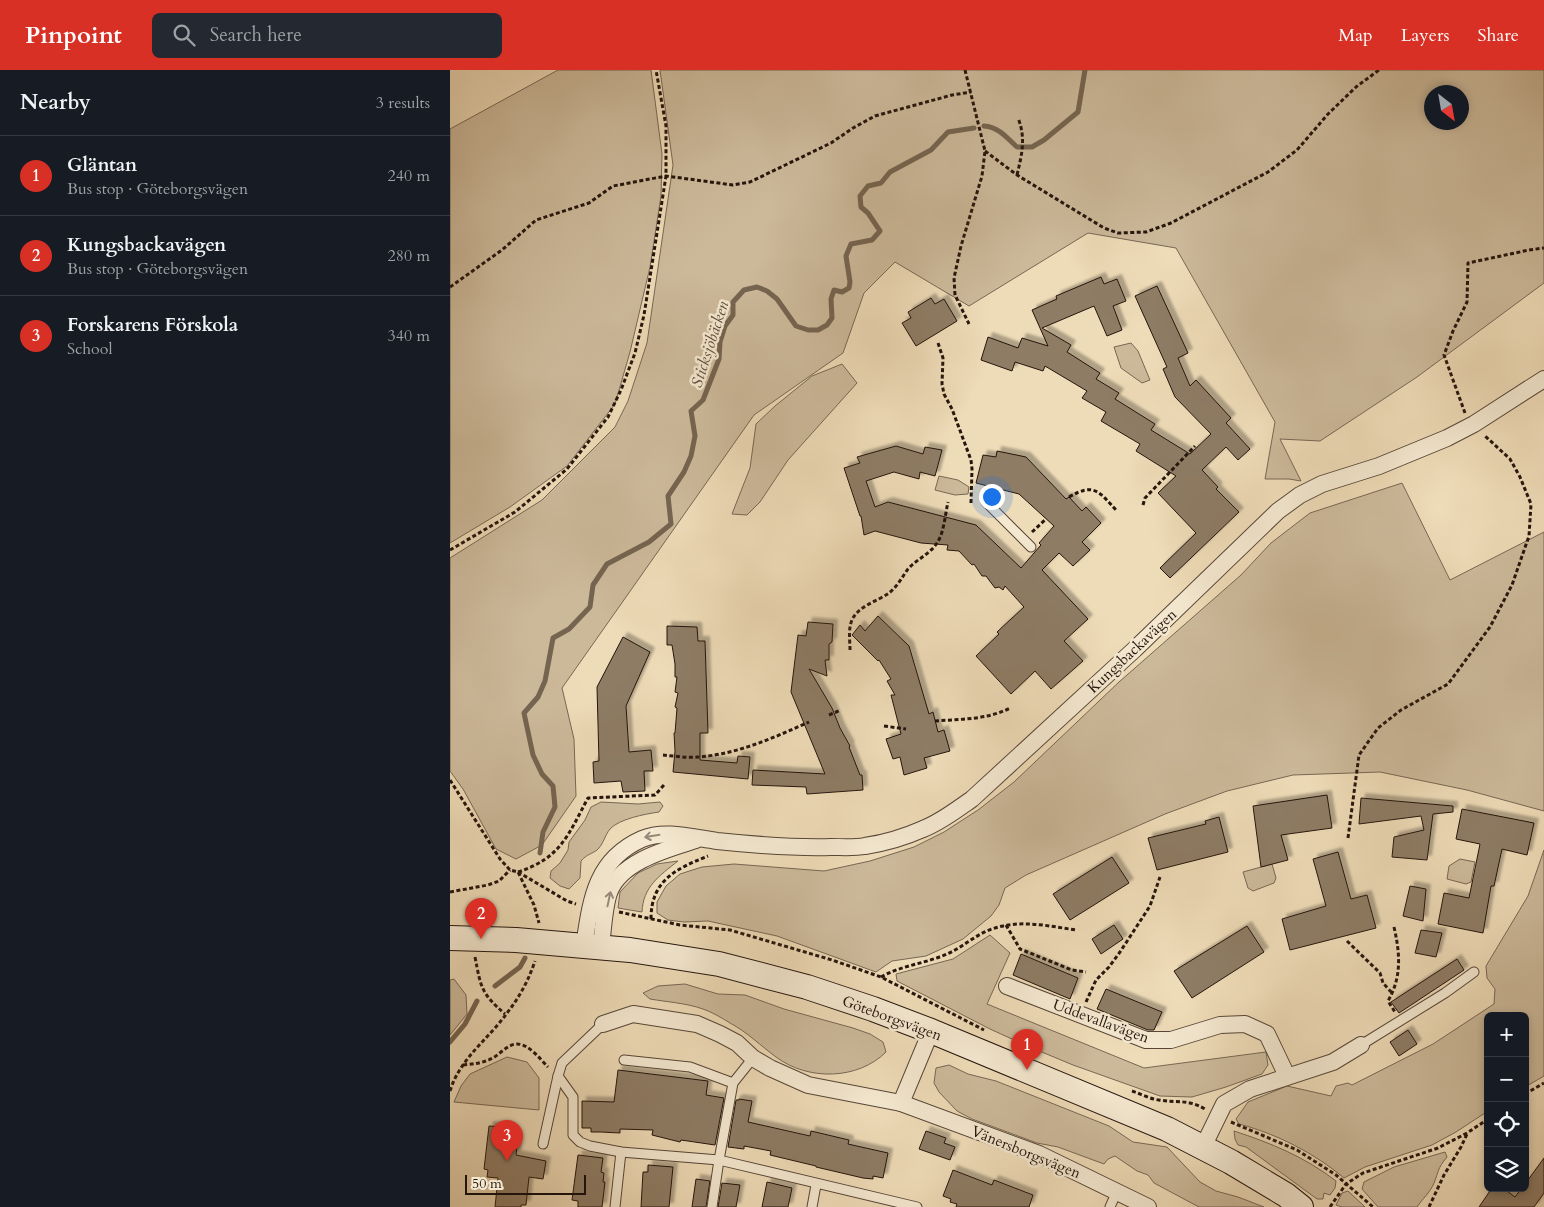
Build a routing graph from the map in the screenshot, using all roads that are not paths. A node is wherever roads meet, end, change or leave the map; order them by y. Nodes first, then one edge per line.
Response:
1 (1544, 379) edge
2 (986, 502) dead end
3 (1031, 547) dead end
4 (450, 938) edge
5 (593, 946) junction
6 (1474, 972) dead end
7 (1008, 986) dead end
8 (603, 1024) joint
9 (931, 1031) junction
10 (1361, 1045) joint
11 (752, 1058) junction
12 (624, 1060) dead end
13 (558, 1076) junction
14 (1287, 1076) junction
15 (733, 1083) junction
16 (901, 1104) junction
17 (543, 1144) dead end
18 (1202, 1147) junction
19 (621, 1152) junction
20 (719, 1160) junction
21 (816, 1185) junction
22 (1117, 1191) junction
23 (615, 1207) edge
24 (712, 1207) edge
25 (812, 1207) edge
26 (917, 1207) edge
27 (1110, 1207) edge
28 (1148, 1207) edge
29 (1301, 1207) edge

1 - 5 street, Kungsbackavägen
2 - 3 lane
4 - 5 street, Göteborgsvägen
5 - 9 street, Göteborgsvägen
6 - 10 lane
7 - 14 street, Uddevallavägen
8 - 11 street, Vänersborgsvägen
8 - 13 lane
9 - 16 street
9 - 18 street, Göteborgsvägen
10 - 14 street
11 - 15 lane
11 - 16 street, Vänersborgsvägen
12 - 15 lane
13 - 17 lane
13 - 19 lane
14 - 18 street
15 - 20 lane
16 - 22 street, Vänersborgsvägen
18 - 29 street, Göteborgsvägen
19 - 20 lane
19 - 23 lane
20 - 21 lane
20 - 24 lane
21 - 25 lane
21 - 26 lane
22 - 27 lane
22 - 28 street, Vänersborgsvägen

